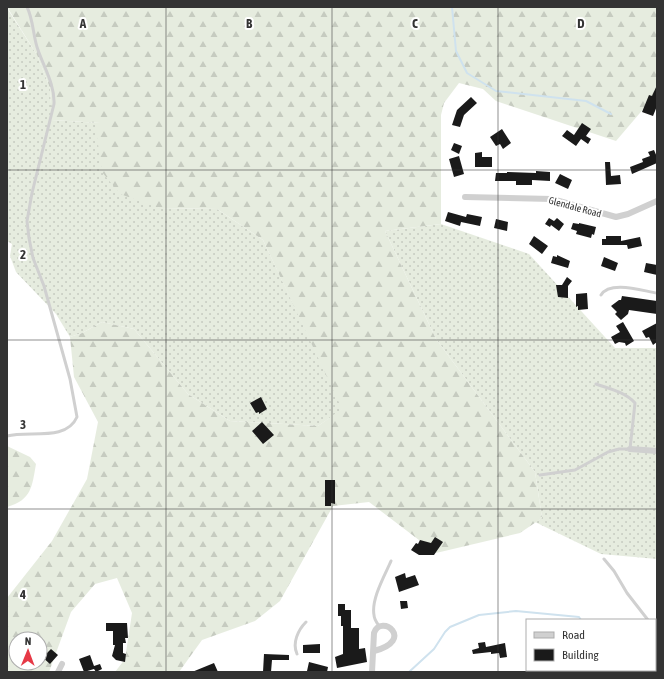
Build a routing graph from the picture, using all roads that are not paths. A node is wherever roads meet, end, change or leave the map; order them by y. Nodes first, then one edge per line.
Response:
1 (27, 7) edge
2 (465, 197) dead end
3 (657, 201) edge
4 (657, 293) edge
5 (600, 295) dead end
6 (596, 384) dead end
7 (7, 436) edge
8 (630, 449) junction
9 (657, 451) edge
10 (540, 475) dead end
11 (604, 559) dead end
12 (391, 561) dead end
13 (647, 619) edge
14 (306, 622) dead end
15 (379, 626) junction
16 (656, 646) edge
17 (657, 650) edge
18 (374, 651) junction
19 (297, 654) dead end
20 (62, 664) dead end
21 (58, 672) edge
22 (372, 672) edge

1 - 7 lane
2 - 3 street, Glendale Road
4 - 5 lane
6 - 8 lane
8 - 9 street
8 - 10 lane
11 - 13 lane
12 - 15 lane
14 - 19 lane
15 - 18 street
15 - 18 street
16 - 17 lane
18 - 22 street
20 - 21 street

